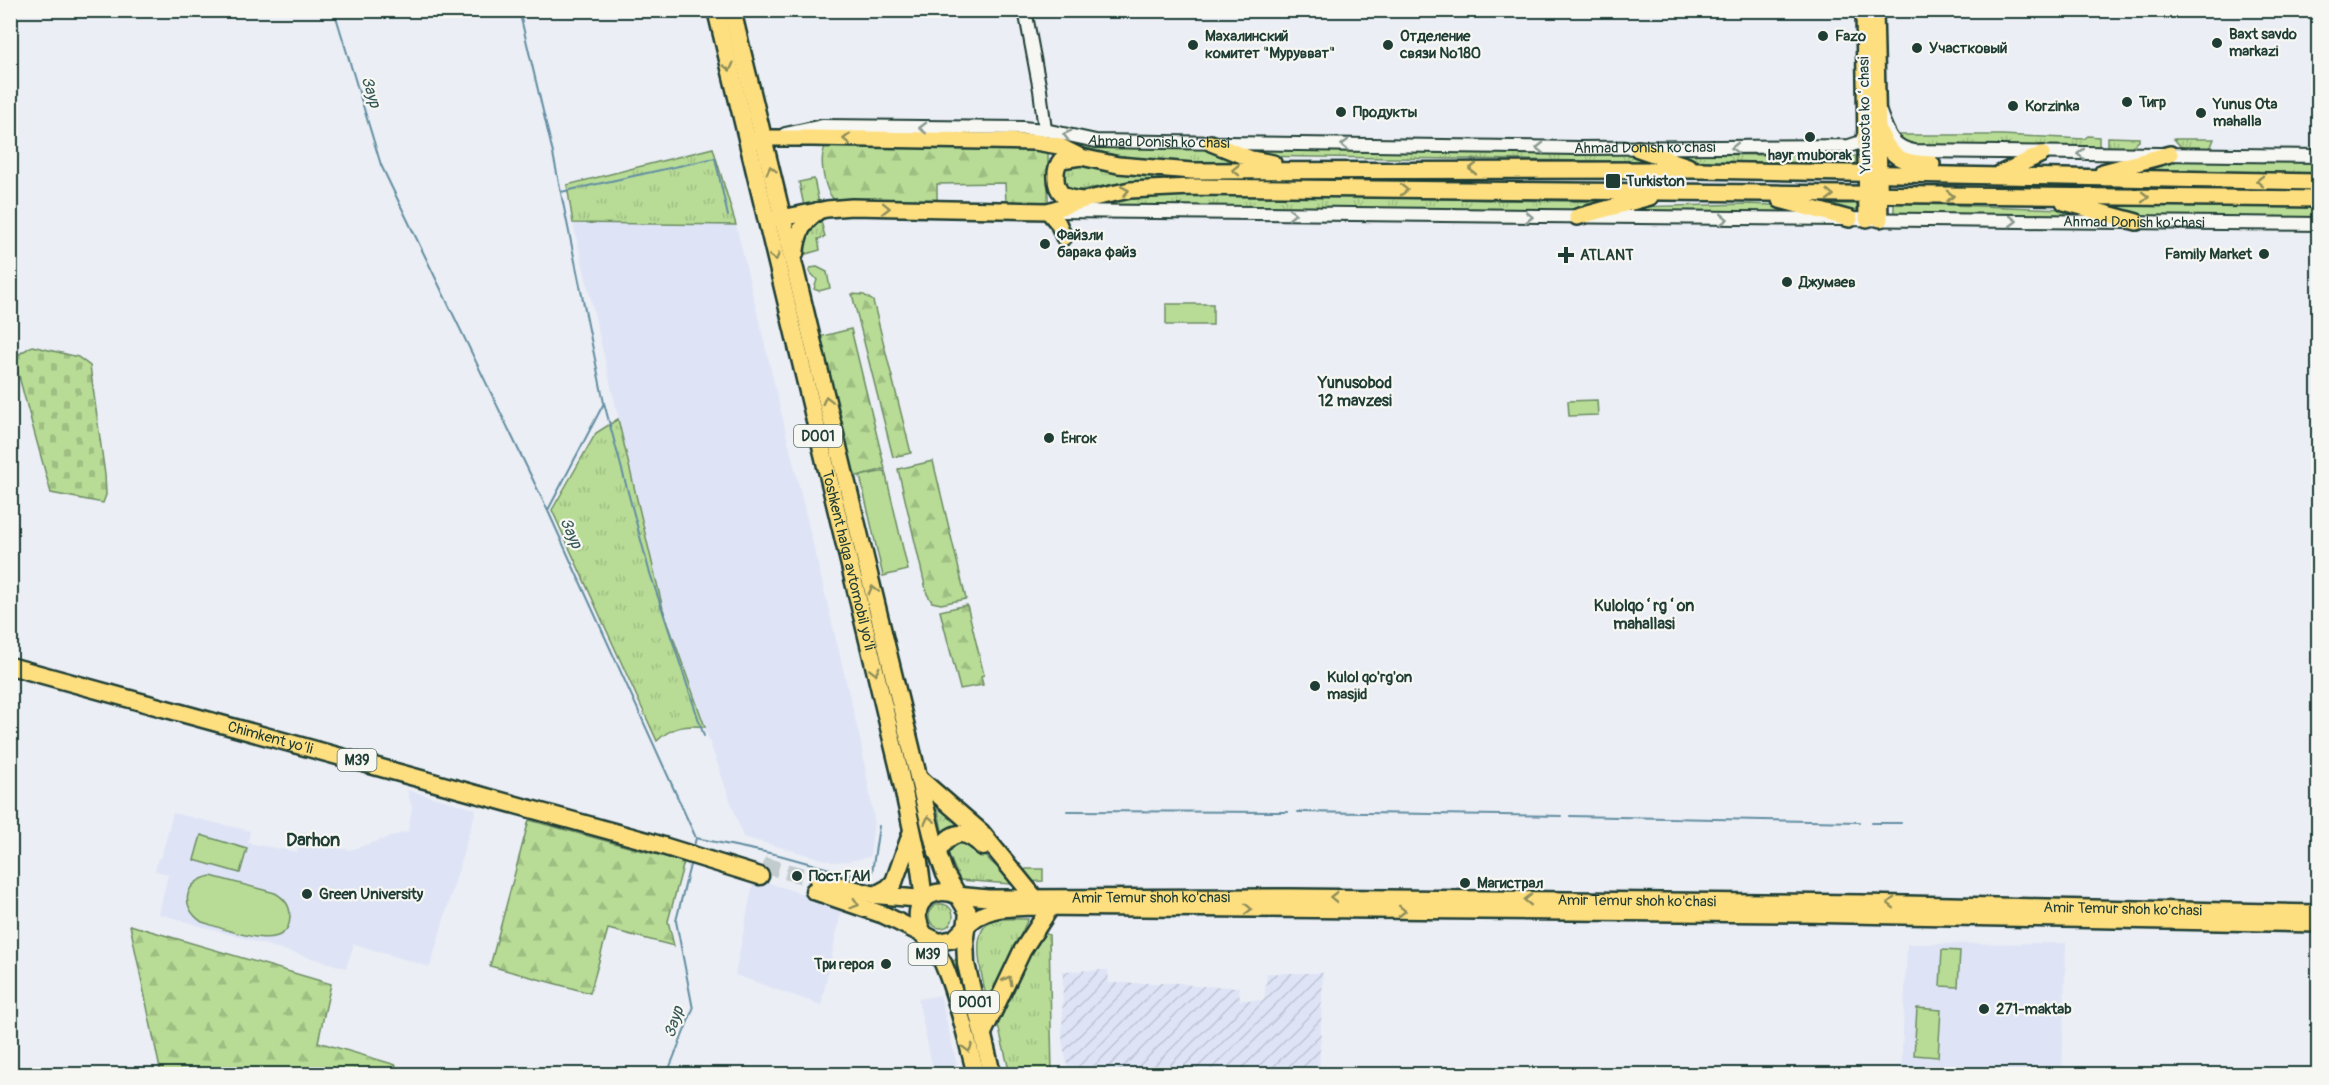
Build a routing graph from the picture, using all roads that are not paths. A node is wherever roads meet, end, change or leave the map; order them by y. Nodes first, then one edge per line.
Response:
1 (716, 10) edge
2 (732, 10) edge
3 (1025, 10) edge
4 (1864, 10) edge
5 (1875, 10) edge
6 (1877, 105) junction
7 (1872, 127) junction
8 (981, 129) junction
9 (1045, 130) junction
10 (755, 140) junction
11 (948, 140) junction
12 (1211, 143) junction
13 (1638, 148) junction
14 (2042, 154) junction
15 (2170, 154) junction
16 (2319, 156) edge
17 (1081, 157) junction
18 (1305, 169) junction
19 (1700, 170) junction
20 (1873, 173) junction
21 (1996, 176) junction
22 (2079, 178) junction
23 (2319, 182) edge
24 (1667, 193) junction
25 (1757, 194) junction
26 (1873, 195) junction
27 (2044, 197) junction
28 (2319, 199) edge
29 (1084, 200) junction
30 (823, 210) junction
31 (1048, 211) junction
32 (1577, 217) junction
33 (1850, 219) junction
34 (1873, 219) junction
35 (775, 220) junction
36 (2137, 222) junction
37 (2319, 224) edge
38 (1064, 237) dead end
39 (794, 263) junction
40 (10, 666) edge
41 (920, 779) junction
42 (912, 831) junction
43 (937, 853) junction
44 (1005, 861) junction
45 (919, 862) junction
46 (762, 870) tunnel mouth
47 (875, 895) junction
48 (956, 895) junction
49 (1034, 897) junction
50 (896, 898) junction
51 (924, 899) junction
52 (1050, 908) junction
53 (2319, 912) edge
54 (895, 920) junction
55 (2319, 924) edge
56 (965, 928) junction
57 (926, 935) junction
58 (953, 993) junction
59 (982, 1033) junction
60 (975, 1074) edge
61 (992, 1074) edge

1 -> 10 highway, Toshkent halqa avtomobil yo'li / D001
2 - 10 highway, Toshkent halqa avtomobil yo'li / D001
3 - 9 street
4 - 7 main road, Yunusota koʻchasi
5 - 6 main road, Yunusota koʻchasi
6 - 7 main road, Yunusota koʻchasi
6 - 14 street
7 -> 13 street, Ahmad Donish ko'chasi
7 - 20 main road, Yunusota koʻchasi
7 - 21 main road
8 - 9 street, Ahmad Donish ko'chasi
8 -> 10 street, Ahmad Donish ko'chasi
8 - 11 main road
12 -> 9 street, Ahmad Donish ko'chasi
11 -> 10 main road, Ahmad Donish ko'chasi
10 - 35 highway, Toshkent halqa avtomobil yo'li / D001
11 - 17 main road, Ahmad Donish ko'chasi
13 -> 12 street, Ahmad Donish ko'chasi
12 - 18 main road
13 - 19 main road
15 -> 14 street
14 - 21 main road
15 - 16 street
15 - 22 main road
18 -> 17 main road, Ahmad Donish ko'chasi
17 - 29 main road, Ahmad Donish ko'chasi
19 -> 18 main road, Ahmad Donish ko'chasi
19 - 20 main road, Ahmad Donish ko'chasi
20 - 21 main road, Ahmad Donish ko'chasi
20 - 26 main road, Yunusota koʻchasi
21 - 22 main road, Ahmad Donish ko'chasi
23 -> 22 main road, Ahmad Donish ko'chasi
24 - 25 main road, Ahmad Donish ko'chasi
29 -> 24 main road, Ahmad Donish ko'chasi
24 - 32 main road
25 -> 26 main road, Ahmad Donish ko'chasi
25 - 33 main road
26 -> 27 main road, Ahmad Donish ko'chasi
26 - 34 main road, Yunusota koʻchasi
27 -> 28 main road, Ahmad Donish ko'chasi
27 - 36 main road
29 - 31 main road, Ahmad Donish ko'chasi
30 -> 31 main road, Ahmad Donish ko'chasi
30 - 35 main road, Ahmad Donish ko'chasi
30 - 39 highway
31 -> 32 street, Ahmad Donish ko'chasi
31 - 38 main road
32 -> 33 street, Ahmad Donish ko'chasi
33 - 34 street, Ahmad Donish ko'chasi
34 -> 36 street, Ahmad Donish ko'chasi
35 - 39 highway, Toshkent halqa avtomobil yo'li / D001
35 -> 42 highway, Toshkent halqa avtomobil yo'li / D001
36 - 37 street, Ahmad Donish ko'chasi
41 -> 39 highway, Toshkent halqa avtomobil yo'li / D001
40 - 46 highway, Chimkent yo‘li / M39
43 -> 41 highway, Toshkent halqa avtomobil yo'li / D001
41 - 44 highway
42 - 45 highway, Toshkent halqa avtomobil yo'li / D001
42 - 47 highway
43 - 44 highway
43 - 48 highway, Toshkent halqa avtomobil yo'li / D001
44 - 49 highway
45 - 50 highway
45 - 51 highway, Toshkent halqa avtomobil yo'li / D001
47 - 50 highway, M39
47 -> 54 highway, M39
48 - 49 main road, Amir Temur shoh ko'chasi
48 - 51 highway, M39
48 - 56 highway, Toshkent halqa avtomobil yo'li
53 -> 49 main road, Amir Temur shoh ko'chasi
50 - 51 highway, M39
51 - 57 highway, Toshkent halqa avtomobil yo'li / M39
52 -> 55 main road, Amir Temur shoh ko'chasi
52 - 56 main road, Amir Temur shoh ko'chasi
59 -> 52 highway
54 - 57 highway, M39
54 - 58 highway, M39
56 - 57 highway, M39
56 - 59 highway, Toshkent halqa avtomobil yo'li / D001
57 - 58 highway, Toshkent halqa avtomobil yo'li / D001
58 -> 60 highway, Toshkent halqa avtomobil yo'li / D001
59 - 61 highway, Toshkent halqa avtomobil yo'li / D001

